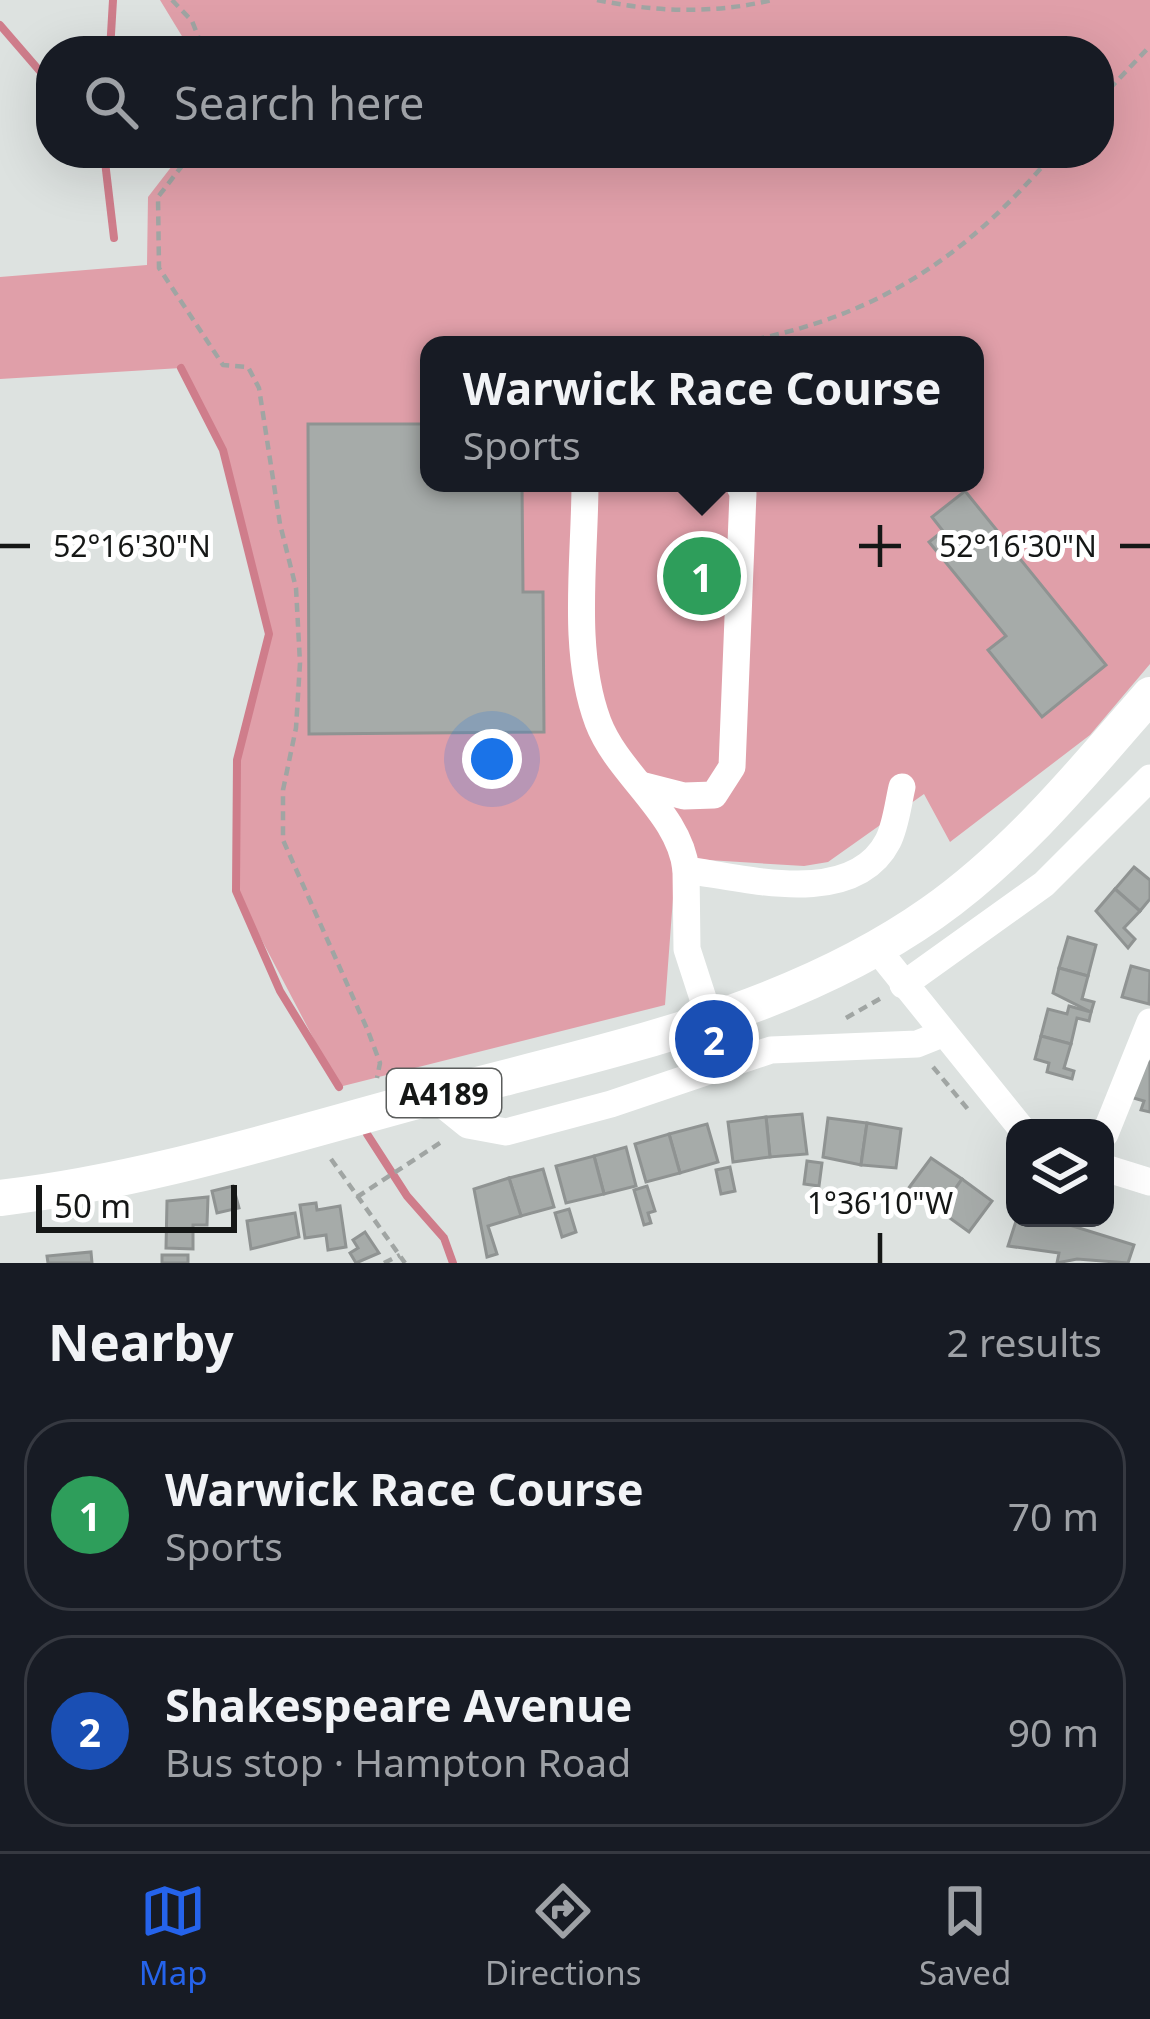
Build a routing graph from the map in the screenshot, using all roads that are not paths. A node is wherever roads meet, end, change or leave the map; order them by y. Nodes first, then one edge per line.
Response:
1 (585, 492) edge
2 (742, 492) edge
3 (1150, 695) edge
4 (1150, 778) edge
5 (641, 785) junction
6 (902, 787) dead end
7 (686, 871) junction
8 (876, 948) junction
9 (895, 990) junction
10 (710, 1020) junction
11 (1150, 1022) edge
12 (942, 1034) junction
13 (432, 1096) junction
14 (1013, 1119) edge
15 (1111, 1119) edge
16 (1114, 1171) edge
17 (1150, 1182) edge
18 (0, 1198) edge

1 - 5 street
2 - 5 street
3 - 8 main road, A4189
4 - 9 street
5 - 7 street
6 - 7 street
7 - 10 street
8 - 9 street
8 - 10 main road, A4189
9 - 12 street
10 - 13 main road, A4189
11 - 15 street
12 - 13 street
12 - 14 street
13 - 18 main road, A4189
16 - 17 street

